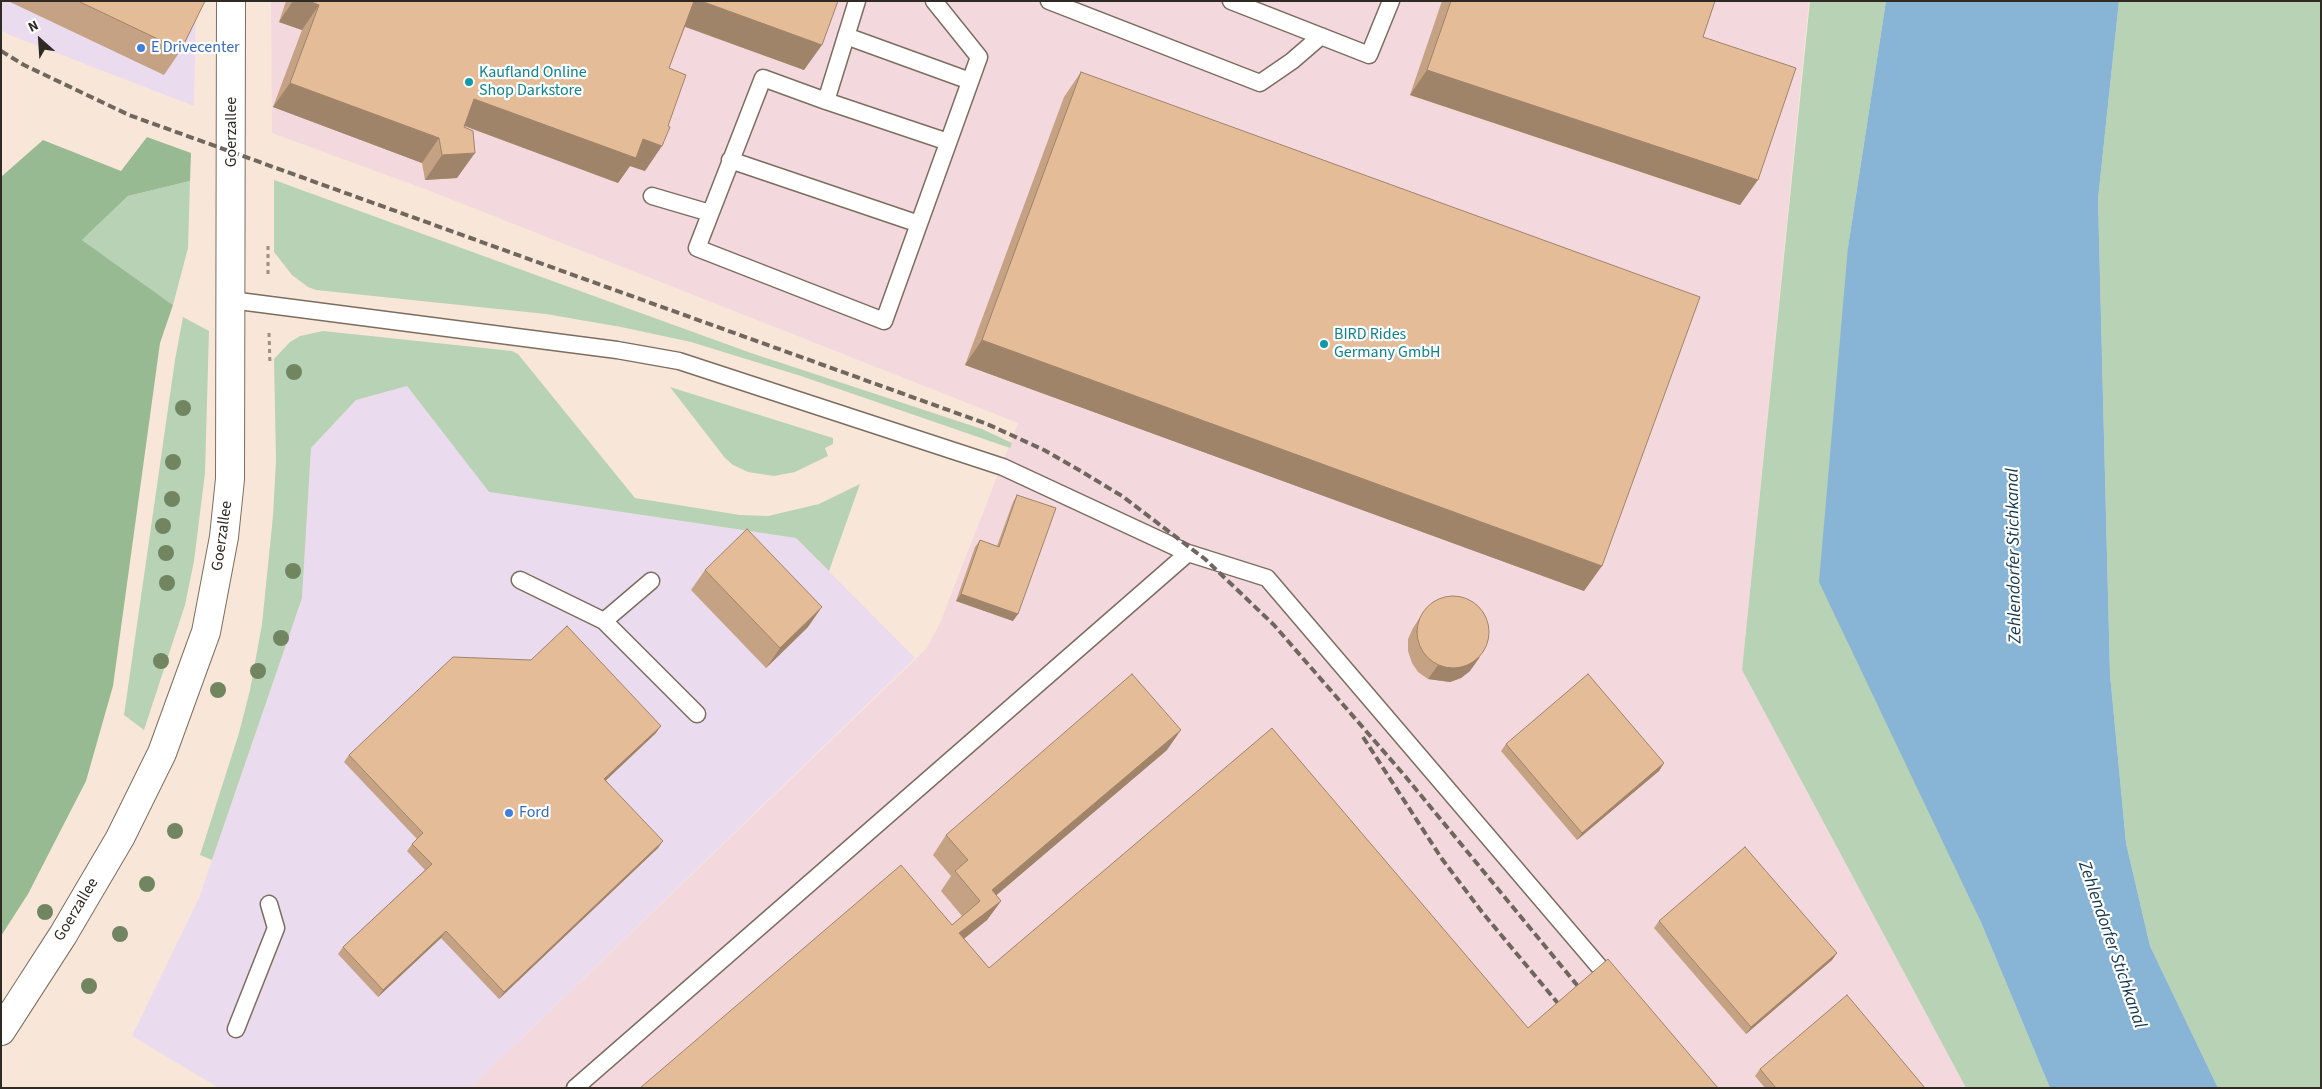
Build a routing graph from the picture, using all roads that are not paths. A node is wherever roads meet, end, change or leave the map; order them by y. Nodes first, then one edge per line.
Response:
1 (231, 1) edge
2 (857, 1) edge
3 (934, 1) edge
4 (1049, 1) edge
5 (1231, 1) edge
6 (1390, 1) edge
7 (846, 36) junction
8 (1321, 36) junction
9 (970, 81) junction
10 (826, 101) junction
11 (948, 142) junction
12 (730, 160) junction
13 (652, 196) dead end
14 (710, 213) junction
15 (919, 224) junction
16 (231, 300) junction
17 (1188, 553) junction
18 (520, 580) dead end
19 (651, 581) dead end
20 (604, 620) junction
21 (697, 714) dead end
22 (269, 904) dead end
23 (1626, 998) edge
24 (4, 1022) edge
25 (236, 1029) dead end
26 (575, 1088) edge

1 - 16 main road, Goerzallee
2 - 7 lane
3 - 9 lane
4 - 8 lane
5 - 8 lane
6 - 8 lane
7 - 9 lane
7 - 10 lane
9 - 11 lane
10 - 11 lane
10 - 12 lane
11 - 15 lane
12 - 14 lane
12 - 15 lane
13 - 14 lane
14 - 15 lane
16 - 17 lane
16 - 24 main road, Goerzallee
17 - 23 lane
17 - 26 lane
18 - 20 lane
19 - 20 lane
20 - 21 lane
22 - 25 lane

